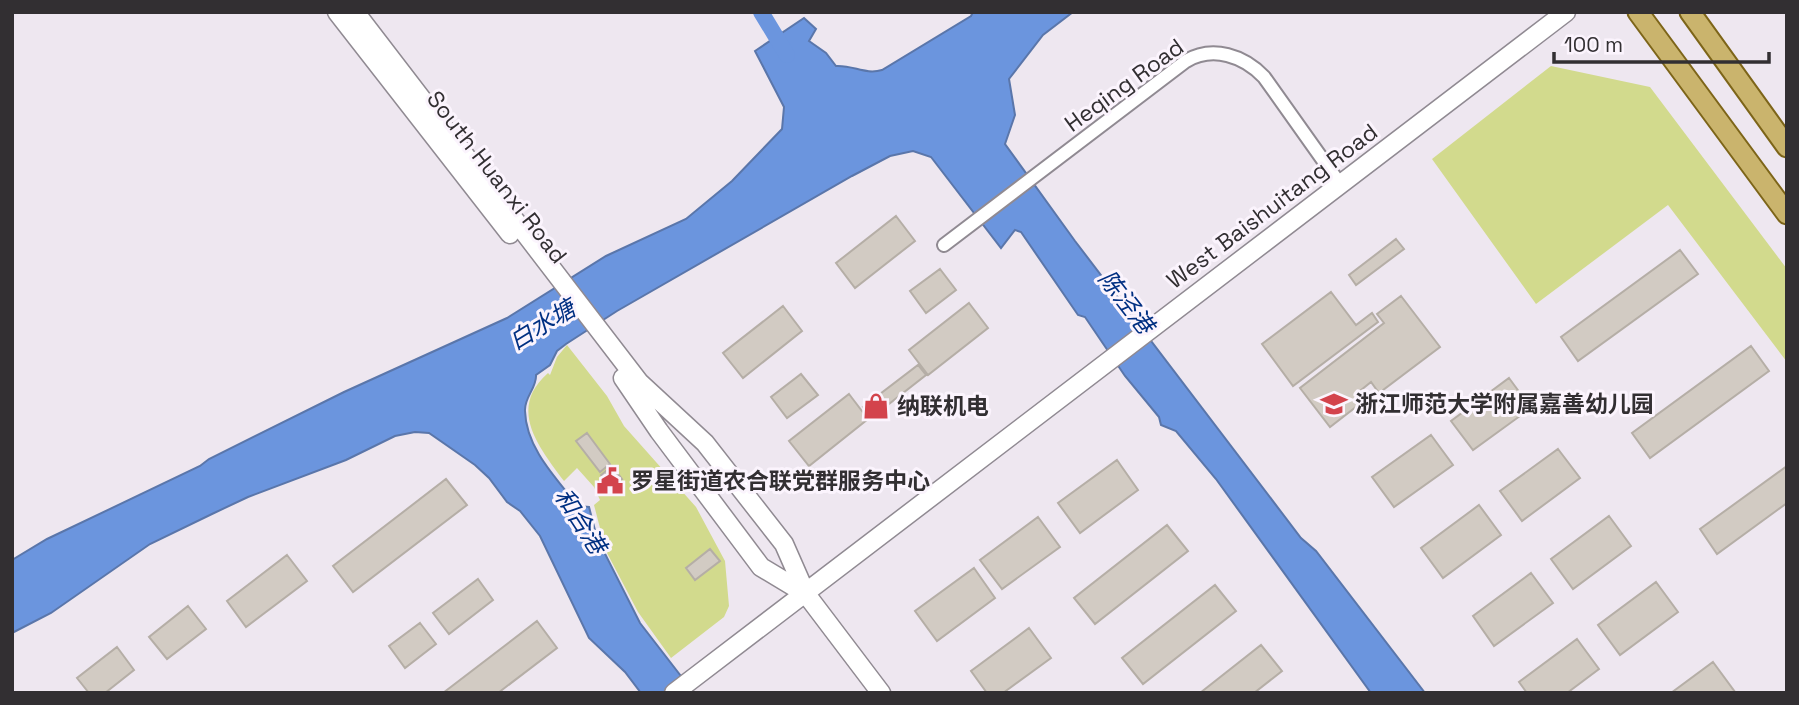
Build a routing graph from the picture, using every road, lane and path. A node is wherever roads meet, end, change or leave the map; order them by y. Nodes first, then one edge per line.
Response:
1 (337, 12) edge
2 (355, 12) edge
3 (1566, 12) edge
4 (1638, 12) edge
5 (1690, 12) edge
6 (1787, 147) edge
7 (1340, 184) junction
8 (1787, 214) edge
9 (525, 244) junction
10 (944, 245) dead end
11 (634, 385) junction
12 (806, 594) junction
13 (674, 693) edge
14 (881, 693) edge

1 - 9 street, South Huanxi Road
2 - 9 street, South Huanxi Road
3 - 7 street, West Baishuitang Road
4 - 8 main road
5 - 6 main road
7 - 10 street, Heqing Road
7 - 12 street, West Baishuitang Road
9 - 11 street, South Huanxi Road
11 - 12 street, South Huanxi Road
11 - 12 street, South Huanxi Road
12 - 13 street, West Baishuitang Road
12 - 14 street, South Huanxi Road

